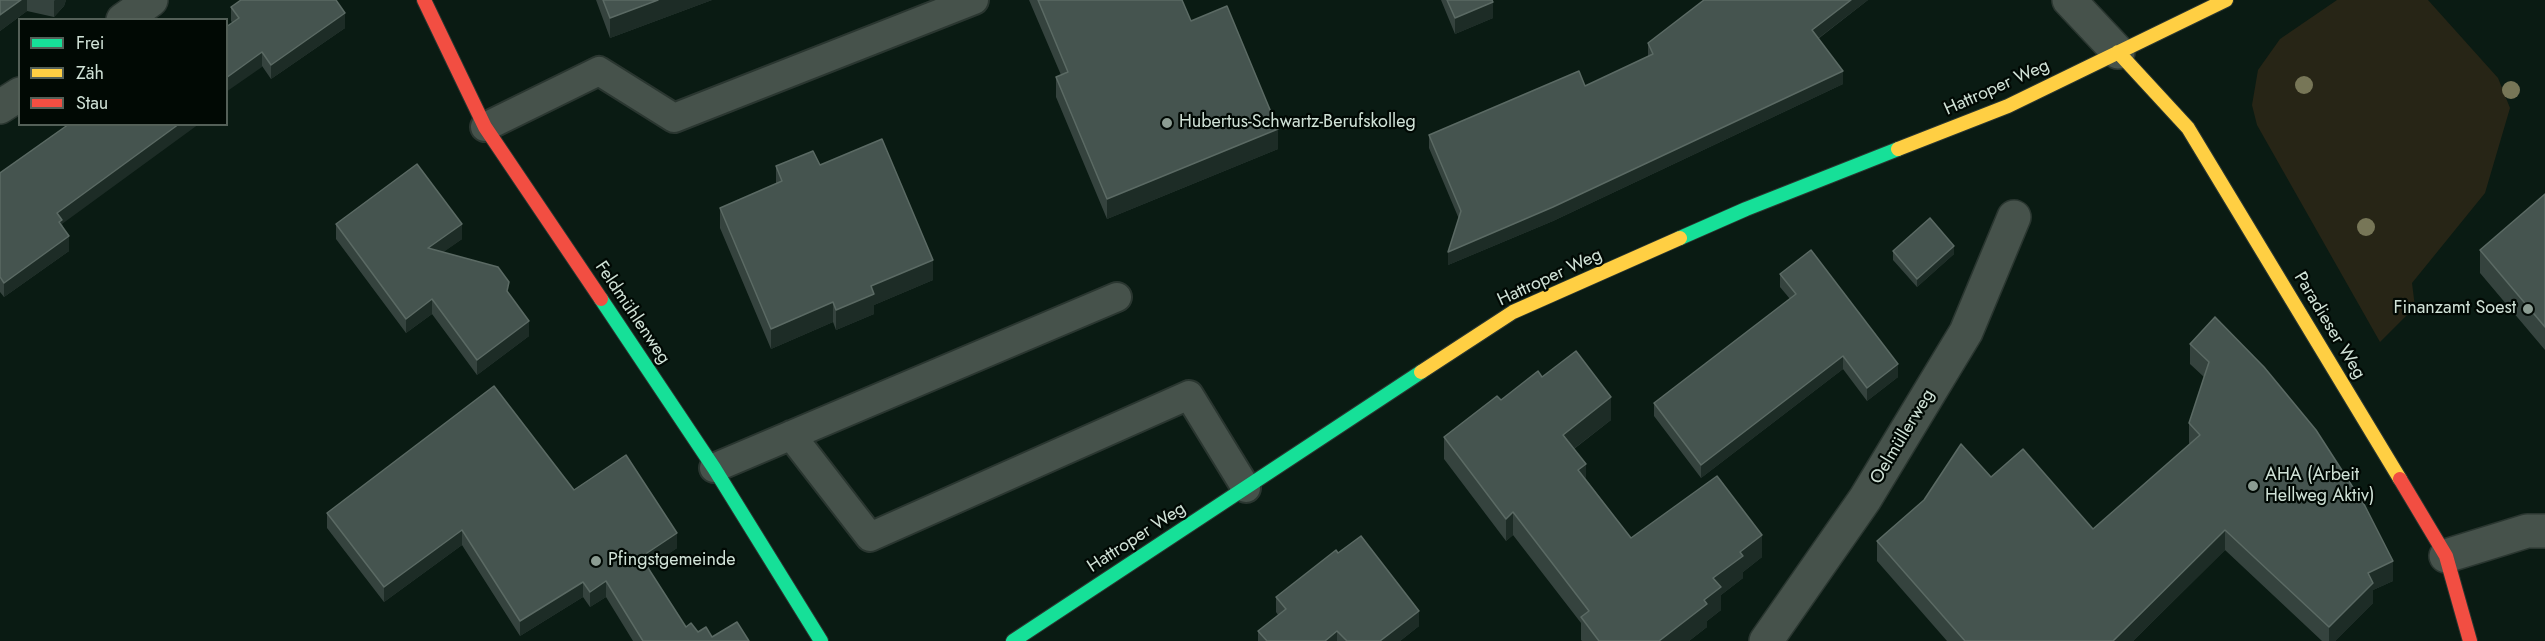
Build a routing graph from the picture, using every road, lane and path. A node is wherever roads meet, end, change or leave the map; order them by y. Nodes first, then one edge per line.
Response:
1 (151, 0) edge
2 (424, 0) edge
3 (974, 0) edge
4 (2069, 0) edge
5 (2226, 0) edge
6 (126, 18) edge
7 (2118, 52) junction
8 (18, 94) edge
9 (0, 107) edge
10 (484, 127) junction
11 (2014, 218) dead end
12 (1117, 297) dead end
13 (791, 435) junction
14 (714, 468) junction
15 (1246, 488) junction
16 (2545, 531) edge
17 (2446, 556) junction
18 (821, 641) edge
19 (1013, 641) edge
20 (1766, 641) edge
21 (2470, 641) edge

1 - 6 street
2 - 10 street, Feldmühlenweg
3 - 10 lane
4 - 7 street
5 - 7 street, Hattroper Weg
7 - 15 street, Hattroper Weg
7 - 17 street, Paradieser Weg
8 - 9 street
10 - 14 street, Feldmühlenweg
11 - 20 street, Oelmüllerweg
12 - 13 lane
13 - 14 lane
13 - 15 lane
14 - 18 street, Feldmühlenweg
15 - 19 street, Hattroper Weg
16 - 17 street
17 - 21 street, Paradieser Weg

